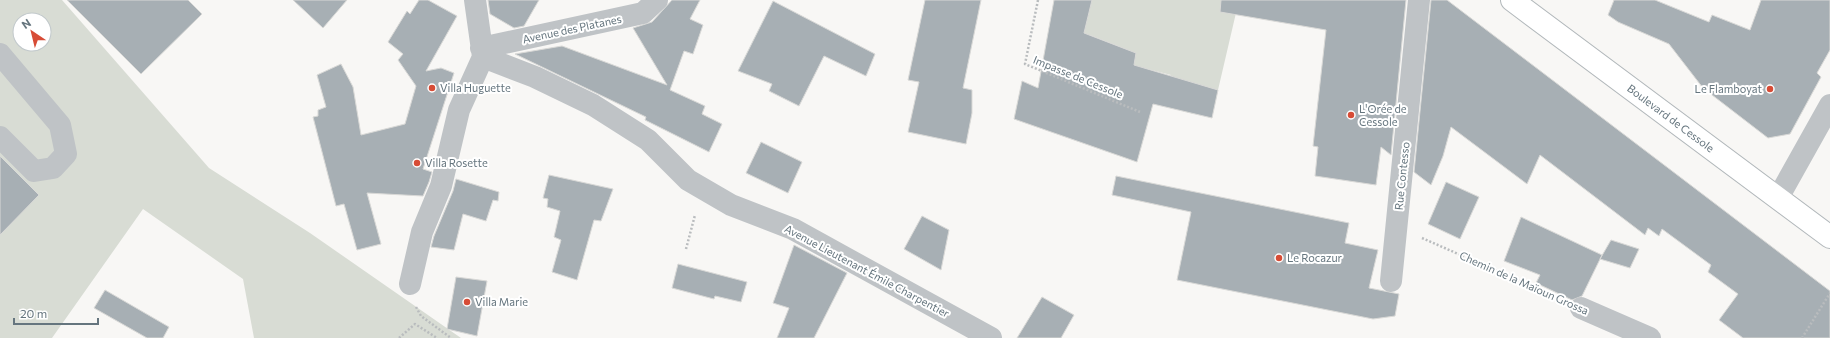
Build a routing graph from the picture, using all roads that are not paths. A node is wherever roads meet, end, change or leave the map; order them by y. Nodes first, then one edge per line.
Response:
1 (475, 0) edge
2 (657, 0) edge
3 (1419, 0) edge
4 (1512, 0) edge
5 (482, 53) junction
6 (0, 54) edge
7 (1830, 104) edge
8 (0, 136) edge
9 (1778, 198) junction
10 (1830, 237) edge
11 (1391, 280) dead end
12 (410, 284) road end
13 (1581, 308) road end
14 (990, 338) edge
15 (1650, 338) edge

1 - 5 street
2 - 5 street, Avenue des Platanes
3 - 11 street, Rue Contesso
4 - 9 main road, Boulevard de Cessole
5 - 12 street
5 - 14 street, Avenue Lieutenant Émile Charpentier
6 - 8 street
7 - 9 street
9 - 10 main road, Boulevard de Cessole
13 - 15 street, Chemin de la Maïoun Grossa

